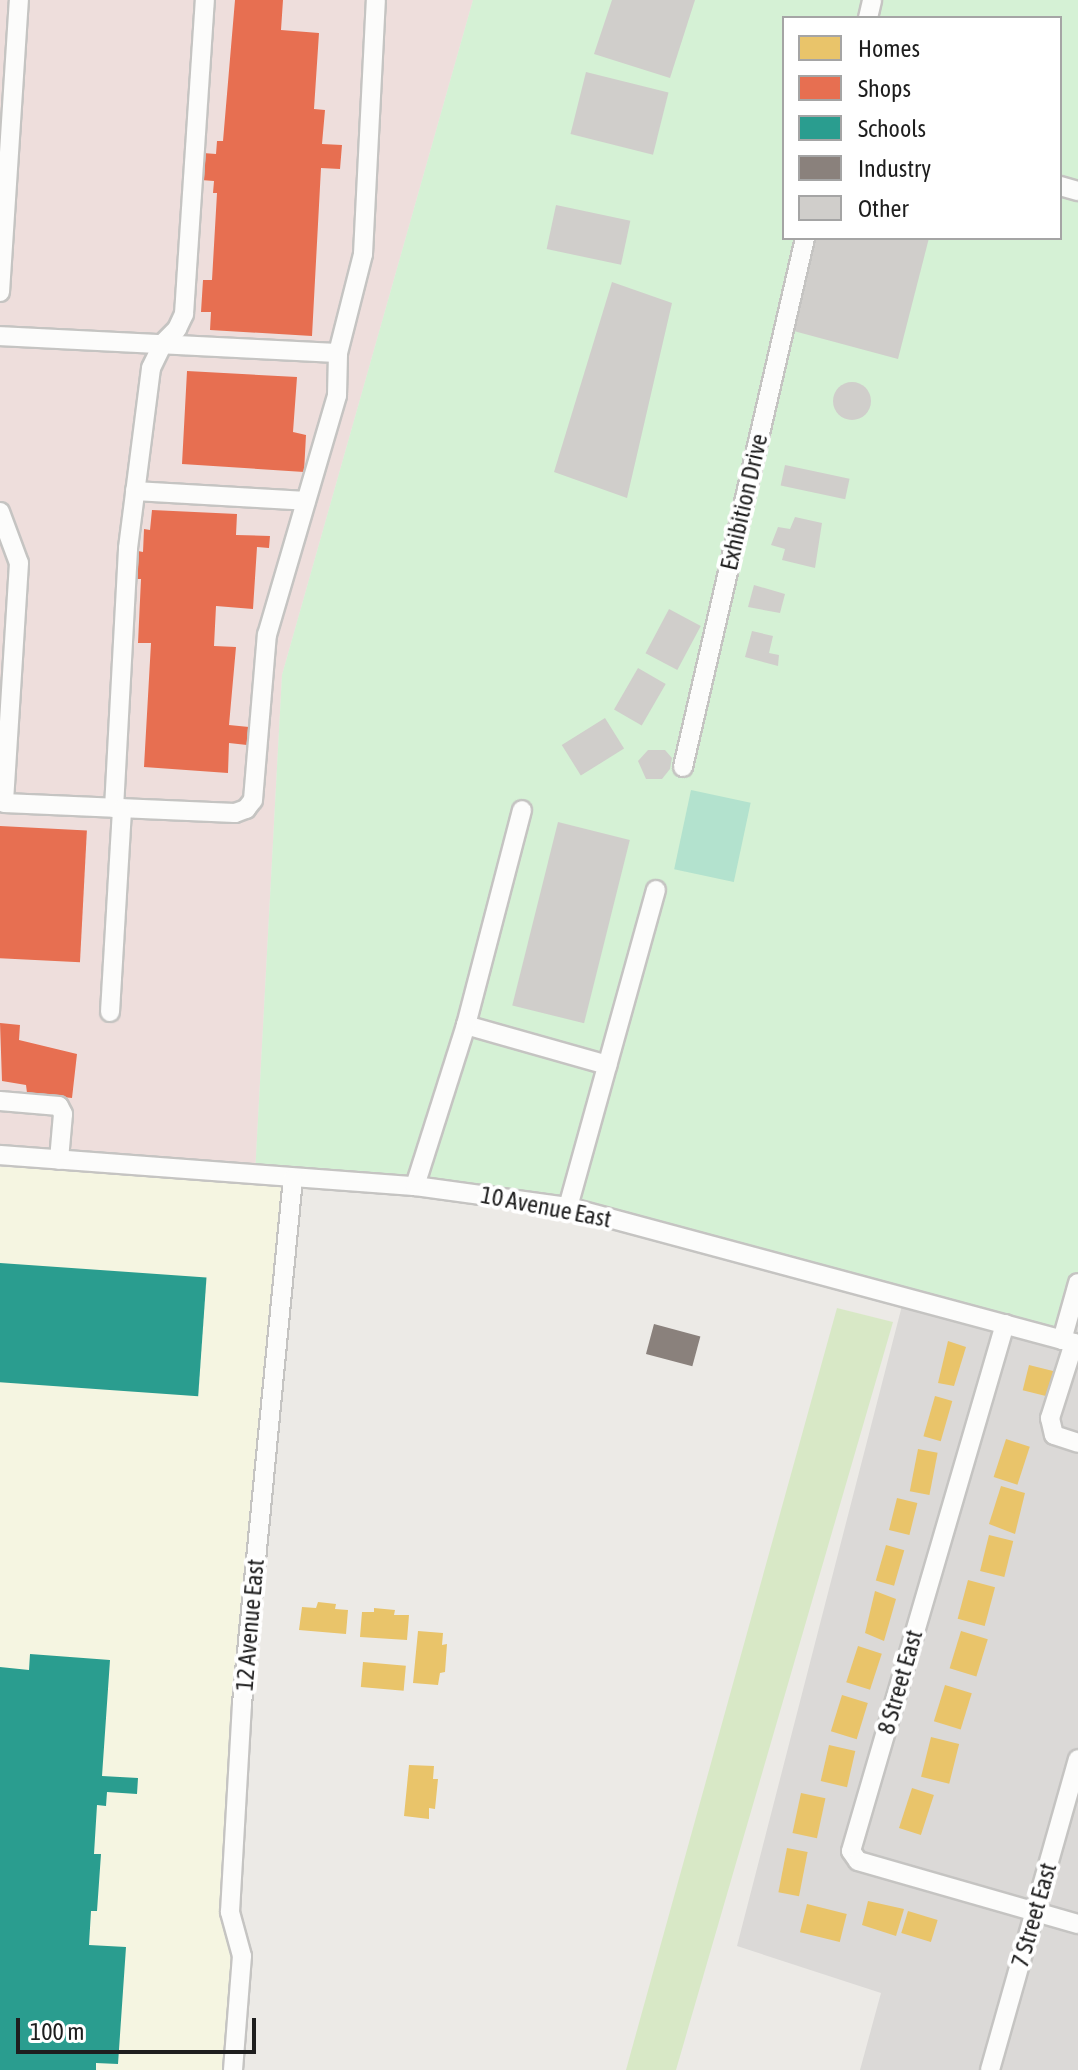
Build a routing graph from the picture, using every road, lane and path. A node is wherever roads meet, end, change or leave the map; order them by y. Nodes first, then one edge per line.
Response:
1 (19, 0) edge
2 (205, 0) edge
3 (376, 0) edge
4 (8, 52) edge
5 (3, 196) edge
6 (805, 240) edge
7 (0, 292) edge
8 (0, 336) edge
9 (163, 343) junction
10 (338, 353) junction
11 (135, 491) junction
12 (306, 501) junction
13 (0, 512) edge
14 (6, 542) edge
15 (6, 658) edge
16 (683, 767) dead end
17 (2, 803) edge
18 (118, 808) junction
19 (522, 810) dead end
20 (656, 890) dead end
21 (110, 1012) dead end
22 (466, 1025) junction
23 (607, 1065) junction
24 (0, 1101) edge
25 (0, 1155) edge
26 (59, 1160) junction
27 (293, 1178) junction
28 (415, 1186) junction
29 (568, 1207) junction
30 (1078, 1283) edge
31 (1005, 1324) junction
32 (1071, 1342) edge
33 (1078, 1443) edge
34 (1078, 1759) edge
35 (1035, 1912) junction
36 (1078, 1924) edge
37 (233, 2070) edge
38 (990, 2070) edge

1 - 4 street
2 - 9 street
3 - 10 street
4 - 5 street
5 - 7 street
6 - 16 street, Exhibition Drive
8 - 9 street
9 - 10 street
9 - 11 street
10 - 12 street
11 - 12 street
11 - 18 street
12 - 18 street
13 - 14 street
14 - 15 street
15 - 17 street
17 - 18 street
18 - 21 street
19 - 22 street
20 - 23 street
22 - 23 street
22 - 28 street
23 - 29 street
24 - 26 street
25 - 26 street, 10 Avenue East
26 - 27 street, 10 Avenue East
27 - 28 street, 10 Avenue East
27 - 37 street, 12 Avenue East
28 - 29 street, 10 Avenue East
29 - 31 street, 10 Avenue East
30 - 32 street
31 - 32 street, 10 Avenue East
31 - 35 street, 8 Street East
32 - 33 street
34 - 35 street, 7 Street East
35 - 36 street
35 - 38 street, 7 Street East

